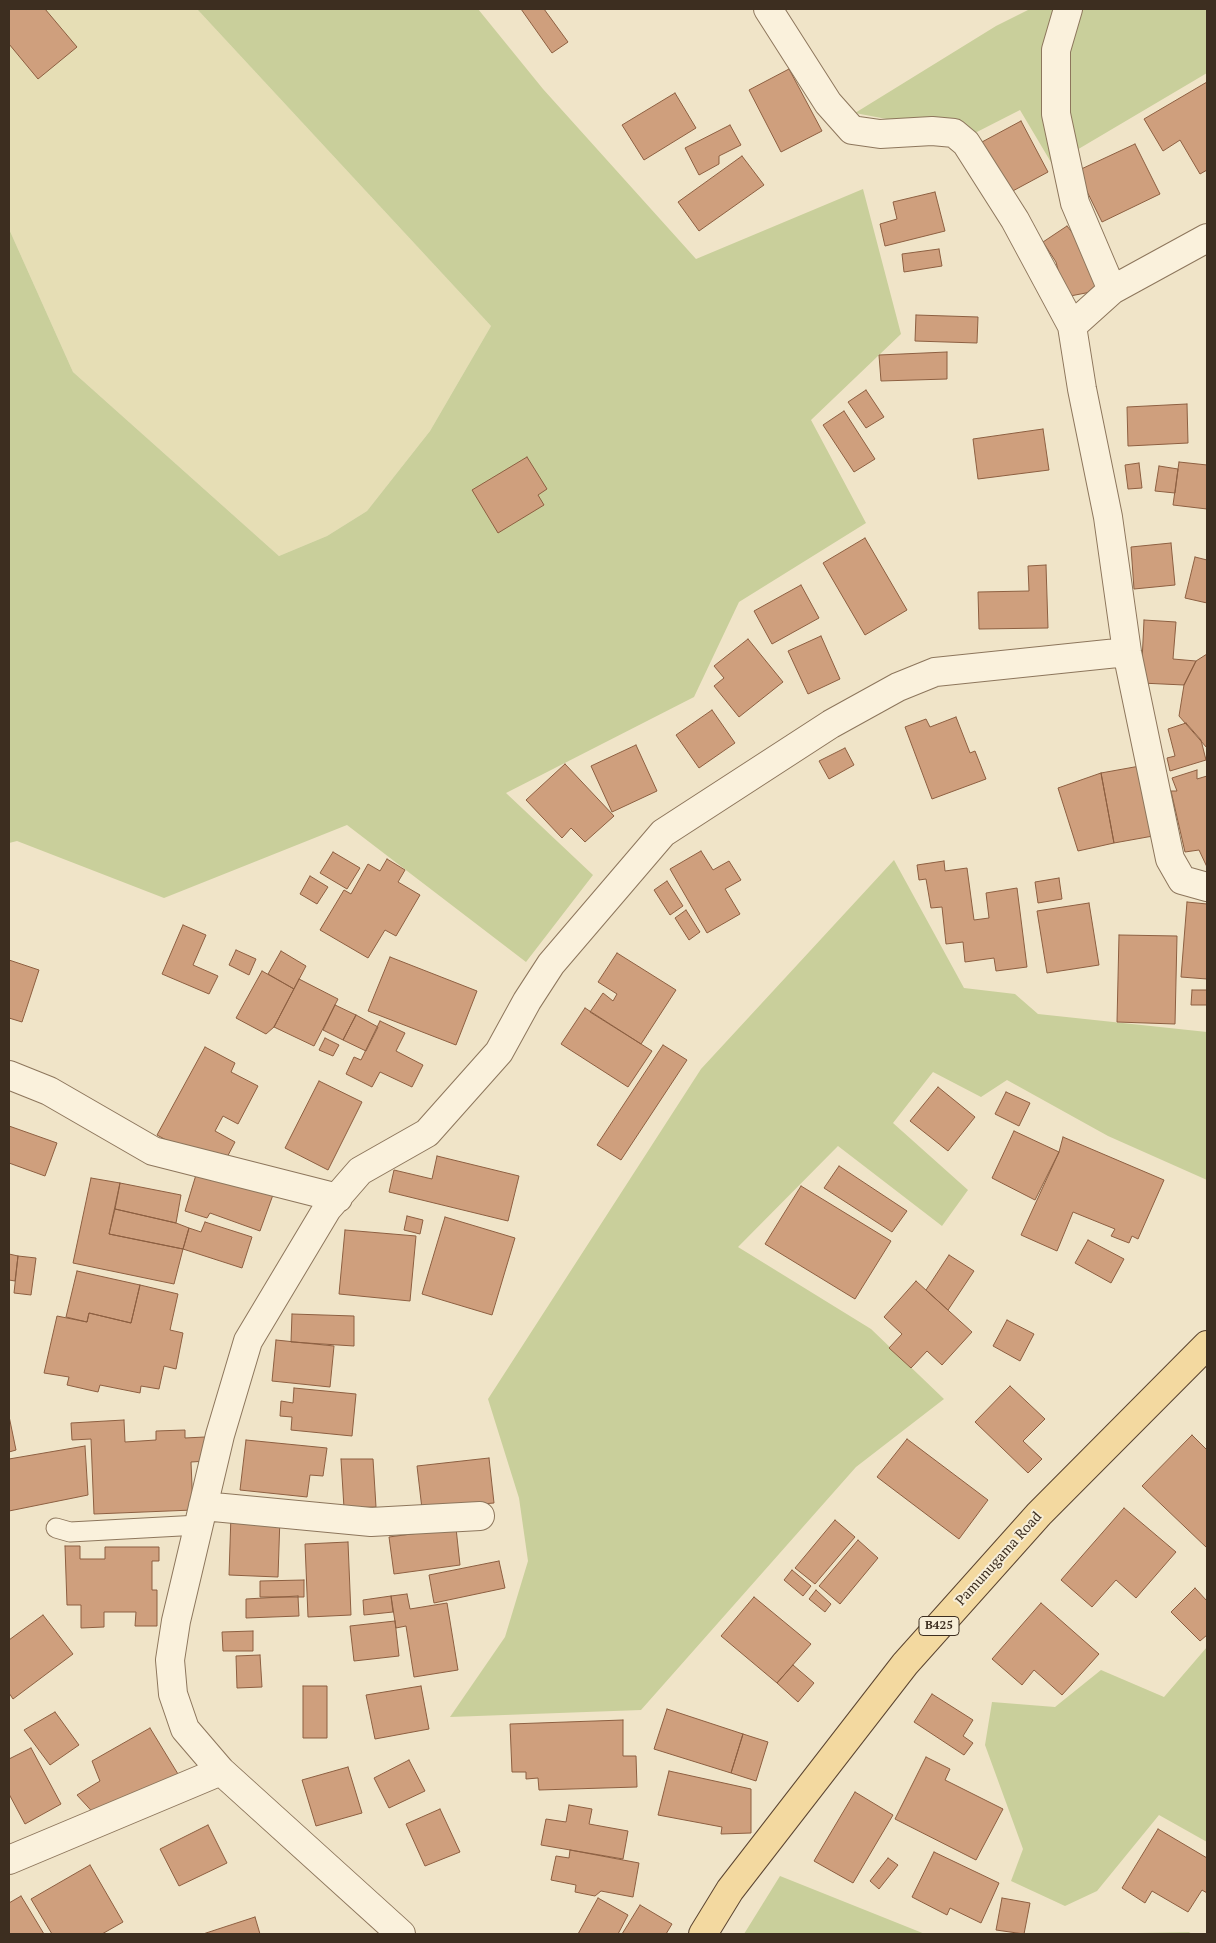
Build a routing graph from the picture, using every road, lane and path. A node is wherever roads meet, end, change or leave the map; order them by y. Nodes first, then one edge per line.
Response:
1 (768, 9) edge
2 (1068, 9) edge
3 (1207, 238) edge
4 (1112, 290) junction
5 (1072, 326) junction
6 (1127, 652) junction
7 (1207, 887) edge
8 (9, 1074) edge
9 (338, 1198) junction
10 (1207, 1345) edge
11 (201, 1516) junction
12 (480, 1516) dead end
13 (56, 1528) dead end
14 (221, 1770) junction
15 (9, 1860) edge
16 (401, 1934) edge
17 (703, 1934) edge

1 - 5 street
2 - 4 street
3 - 4 street
4 - 5 street
5 - 6 street
6 - 7 street
6 - 9 street
8 - 9 street
9 - 11 street
10 - 17 main road, Pamunugama Road / B425
11 - 12 street
11 - 13 lane
11 - 14 street
14 - 15 street
14 - 16 street

